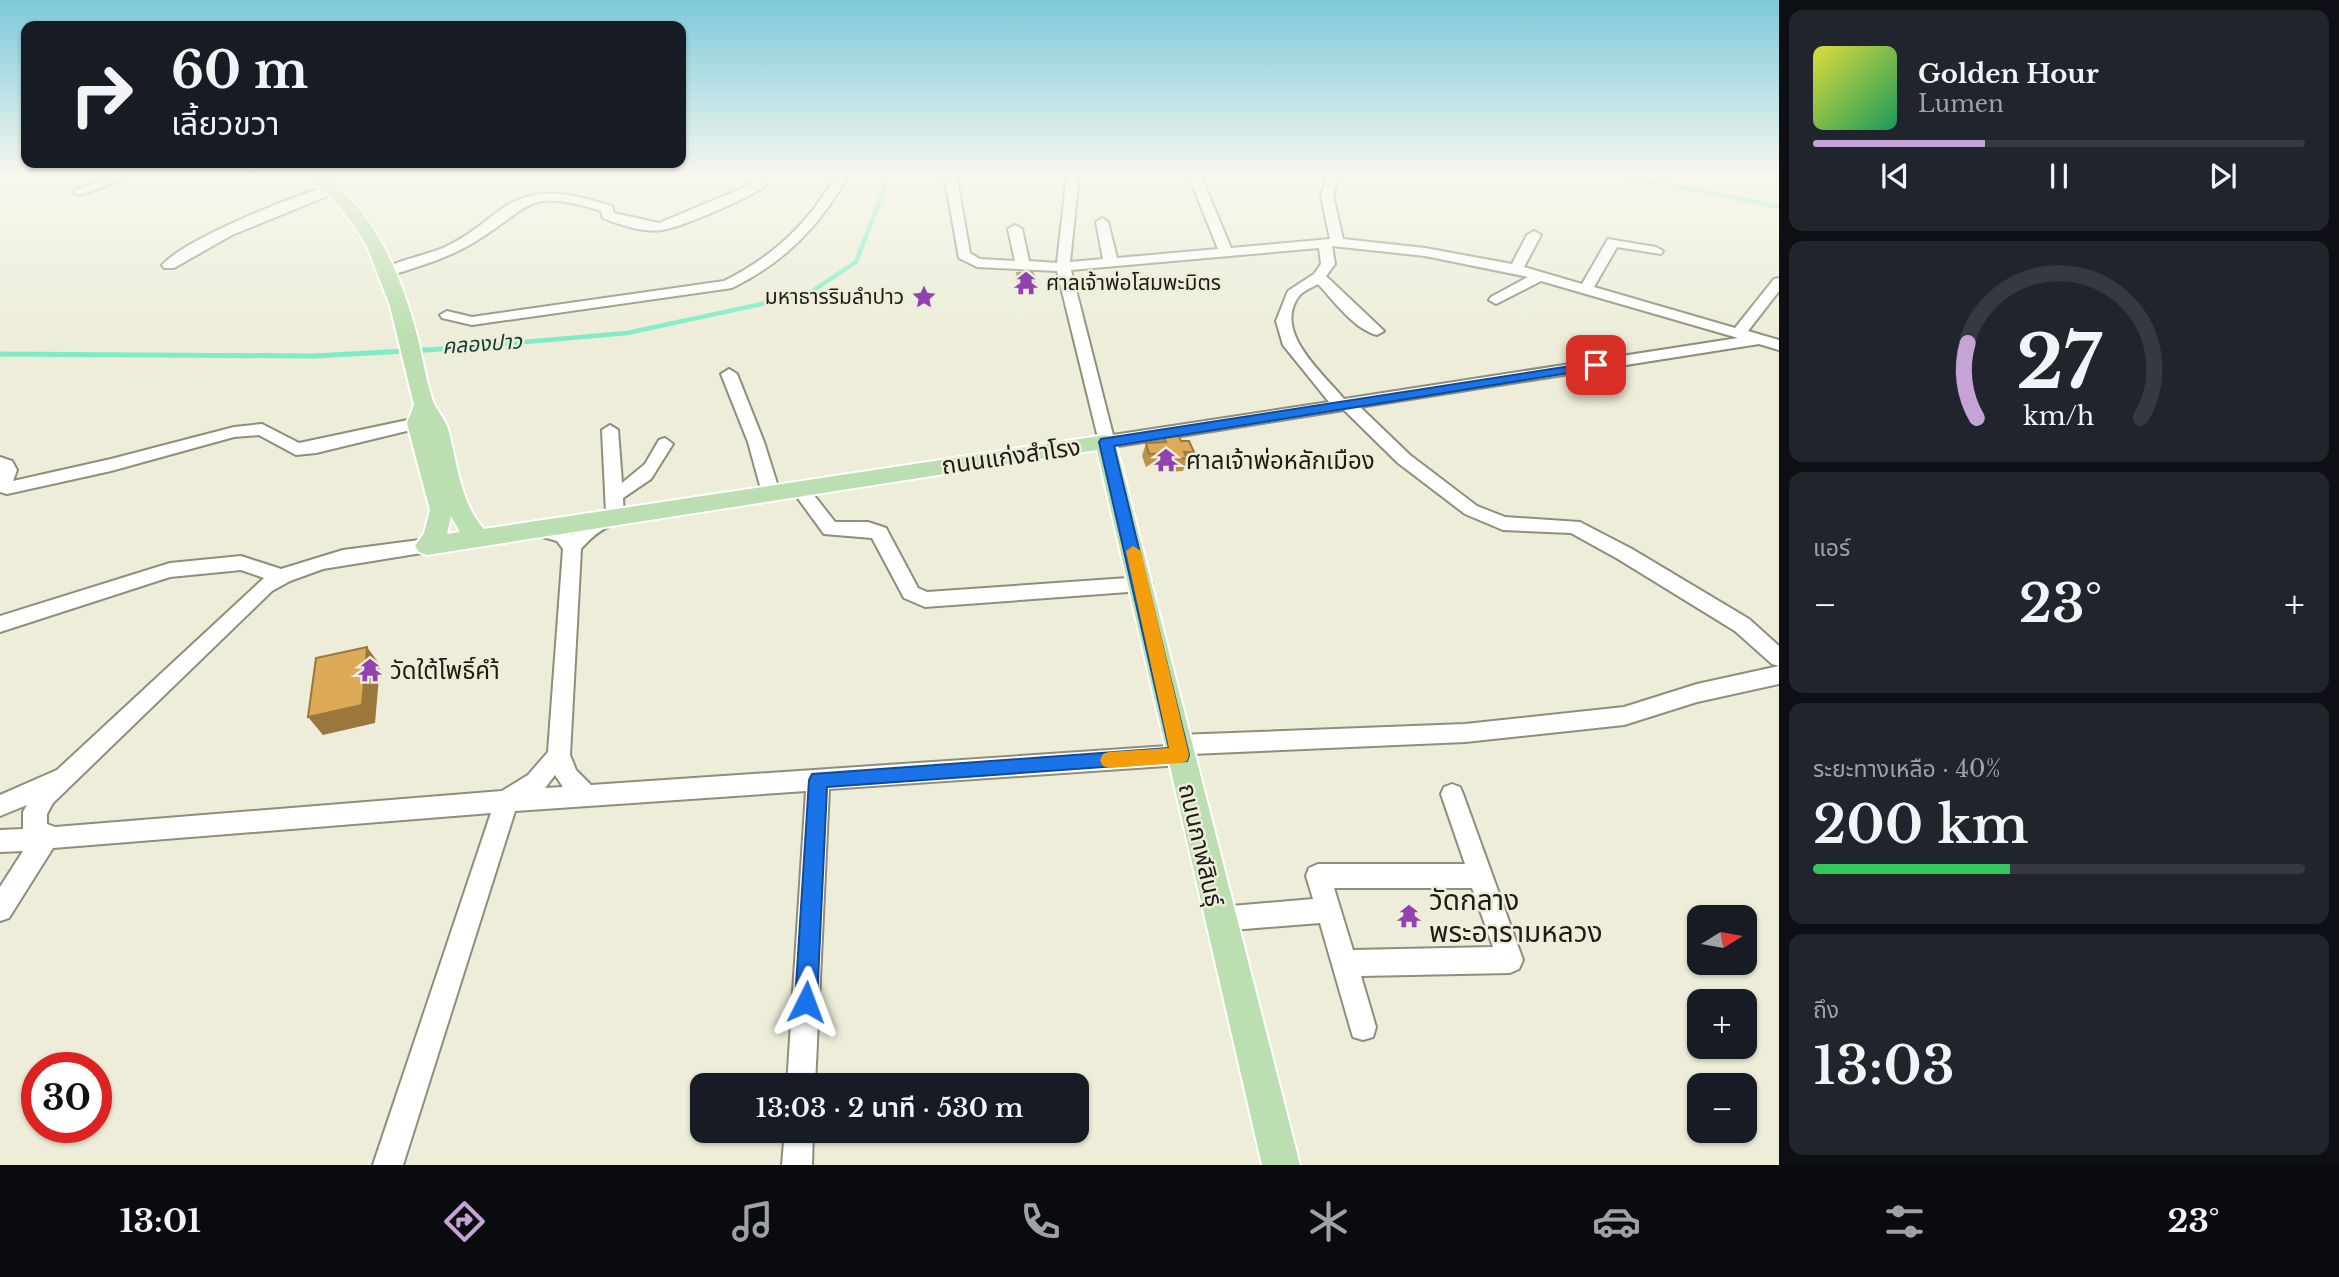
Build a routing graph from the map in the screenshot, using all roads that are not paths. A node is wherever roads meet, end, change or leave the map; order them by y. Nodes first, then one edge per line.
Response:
1 (239, 228) edge
2 (366, 228) edge
3 (485, 228) edge
4 (808, 228) edge
5 (959, 228) edge
6 (1067, 228) edge
7 (1103, 228) edge
8 (1217, 228) edge
9 (1330, 228) edge
10 (1015, 229) dead end
11 (1534, 235) dead end
12 (1331, 243) junction
13 (1226, 251) junction
14 (1656, 251) dead end
15 (1111, 263) junction
16 (169, 265) dead end
17 (1023, 267) junction
18 (1063, 267) junction
19 (1516, 269) junction
20 (387, 272) junction
21 (1541, 275) junction
22 (1319, 277) junction
23 (1779, 282) edge
24 (1586, 289) junction
25 (1496, 300) dead end
26 (447, 315) dead end
27 (1377, 331) dead end
28 (1739, 333) junction
29 (1761, 339) junction
30 (1779, 345) edge
31 (729, 374) dead end
32 (1345, 405) junction
33 (420, 415) junction
34 (610, 430) dead end
35 (1106, 442) junction
36 (665, 444) dead end
37 (0, 463) edge
38 (800, 489) junction
39 (771, 493) junction
40 (614, 495) junction
41 (610, 518) junction
42 (538, 529) junction
43 (478, 538) junction
44 (427, 546) junction
45 (572, 548) junction
46 (280, 576) junction
47 (1142, 584) junction
48 (0, 624) edge
49 (1779, 658) edge
50 (1779, 675) edge
51 (1179, 750) junction
52 (559, 755) junction
53 (67, 775) junction
54 (818, 780) junction
55 (1452, 794) dead end
56 (587, 796) junction
57 (506, 801) junction
58 (0, 806) edge
59 (50, 838) junction
60 (0, 842) edge
61 (1480, 876) junction
62 (0, 909) edge
63 (1329, 910) junction
64 (1219, 919) junction
65 (1345, 963) junction
66 (1363, 1027) dead end
67 (802, 1073) edge
68 (798, 1143) edge
69 (388, 1165) edge
70 (797, 1165) edge
71 (1280, 1165) edge

1 - 16 street
2 - 20 main road
3 - 20 street
4 - 26 street
5 - 17 street
6 - 18 street
7 - 15 street
8 - 13 street
9 - 12 street
10 - 17 street
11 - 19 street
12 - 13 street
12 - 19 street
12 - 22 street
13 - 15 street
14 - 24 street
15 - 18 street
17 - 18 street
18 - 35 street
19 - 21 street
20 - 33 main road
21 - 24 street
21 - 25 street
22 - 27 street
22 - 32 street
23 - 28 street
24 - 28 street
28 - 29 street
29 - 30 street
29 - 32 street, ถนนแก่งสำโรง
31 - 39 street
32 - 35 street, ถนนแก่งสำโรง
32 - 49 street
33 - 37 street
33 - 43 main road
33 - 44 main road
34 - 40 street
35 - 38 main road, ถนนแก่งสำโรง
35 - 47 main road, ถนนกาฬสินธุ์
36 - 40 street
38 - 39 main road, ถนนแก่งสำโรง
38 - 47 street
39 - 41 main road, ถนนแก่งสำโรง
40 - 41 street
41 - 42 main road, ถนนแก่งสำโรง
41 - 45 street
42 - 43 main road, ถนนแก่งสำโรง
42 - 45 street
43 - 44 main road, ถนนแก่งสำโรง
44 - 46 street
45 - 52 street
46 - 48 street
46 - 53 street
47 - 51 main road, ถนนกาฬสินธุ์
50 - 51 street
51 - 54 street
51 - 64 main road, ถนนกาฬสินธุ์
52 - 56 street
52 - 57 street
53 - 58 street
53 - 59 street
54 - 56 street
54 - 67 street
55 - 61 street
56 - 57 street
57 - 59 street
57 - 69 street
59 - 60 street
59 - 62 street
61 - 63 street
61 - 65 street
63 - 64 street
63 - 65 street
64 - 71 main road, ถนนกาฬสินธุ์
65 - 66 street
68 - 70 street

